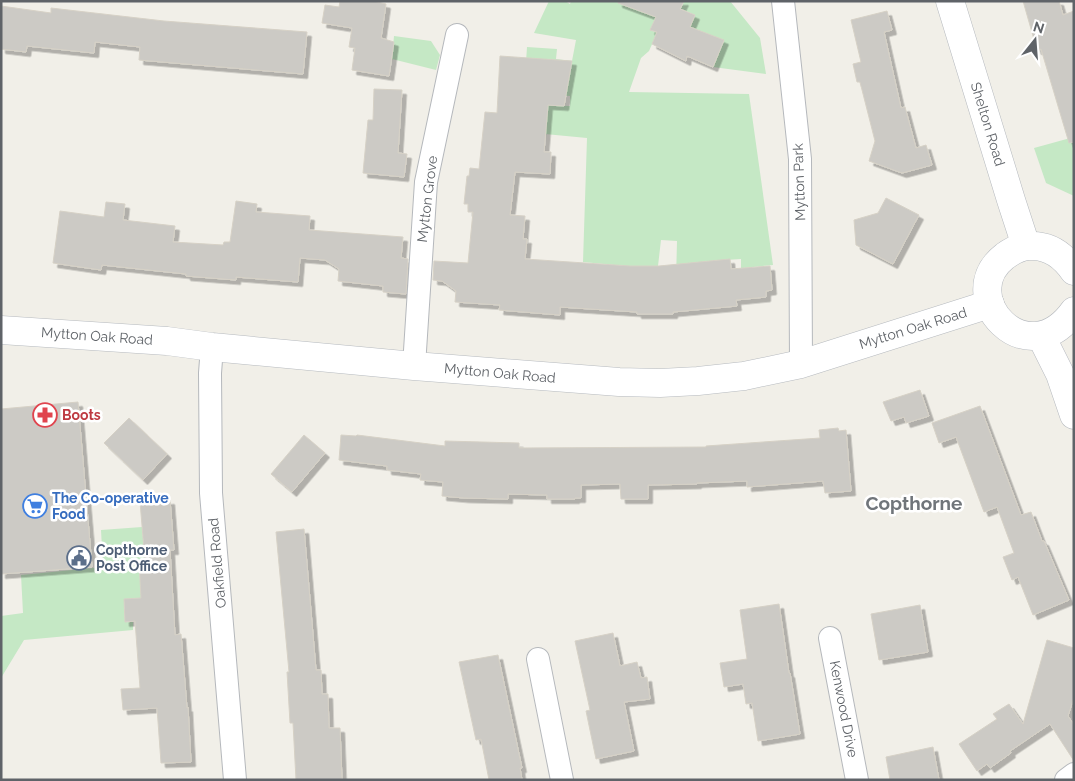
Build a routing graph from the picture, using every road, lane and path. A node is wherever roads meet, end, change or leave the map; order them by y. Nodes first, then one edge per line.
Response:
1 (783, 1) edge
2 (950, 1) edge
3 (457, 35) dead end
4 (1026, 246) junction
5 (1074, 271) edge
6 (990, 304) junction
7 (1074, 311) edge
8 (1, 330) edge
9 (1041, 336) junction
10 (212, 347) junction
11 (801, 364) junction
12 (414, 366) junction
13 (1074, 415) edge
14 (830, 638) dead end
15 (538, 659) dead end
16 (1074, 774) edge
17 (235, 780) edge
18 (562, 780) edge
19 (857, 780) edge
20 (1066, 780) edge

1 - 11 street, Mytton Park
2 - 4 main road, Shelton Road
3 - 12 street, Mytton Grove
4 - 5 main road
4 - 6 main road
6 - 9 main road
6 - 11 main road, Mytton Oak Road
7 - 9 main road
8 - 10 main road, Mytton Oak Road
9 - 13 main road
10 - 12 main road, Mytton Oak Road
10 - 17 street, Oakfield Road
11 - 12 main road, Mytton Oak Road
14 - 19 street, Kenwood Drive
15 - 18 street
16 - 20 street

